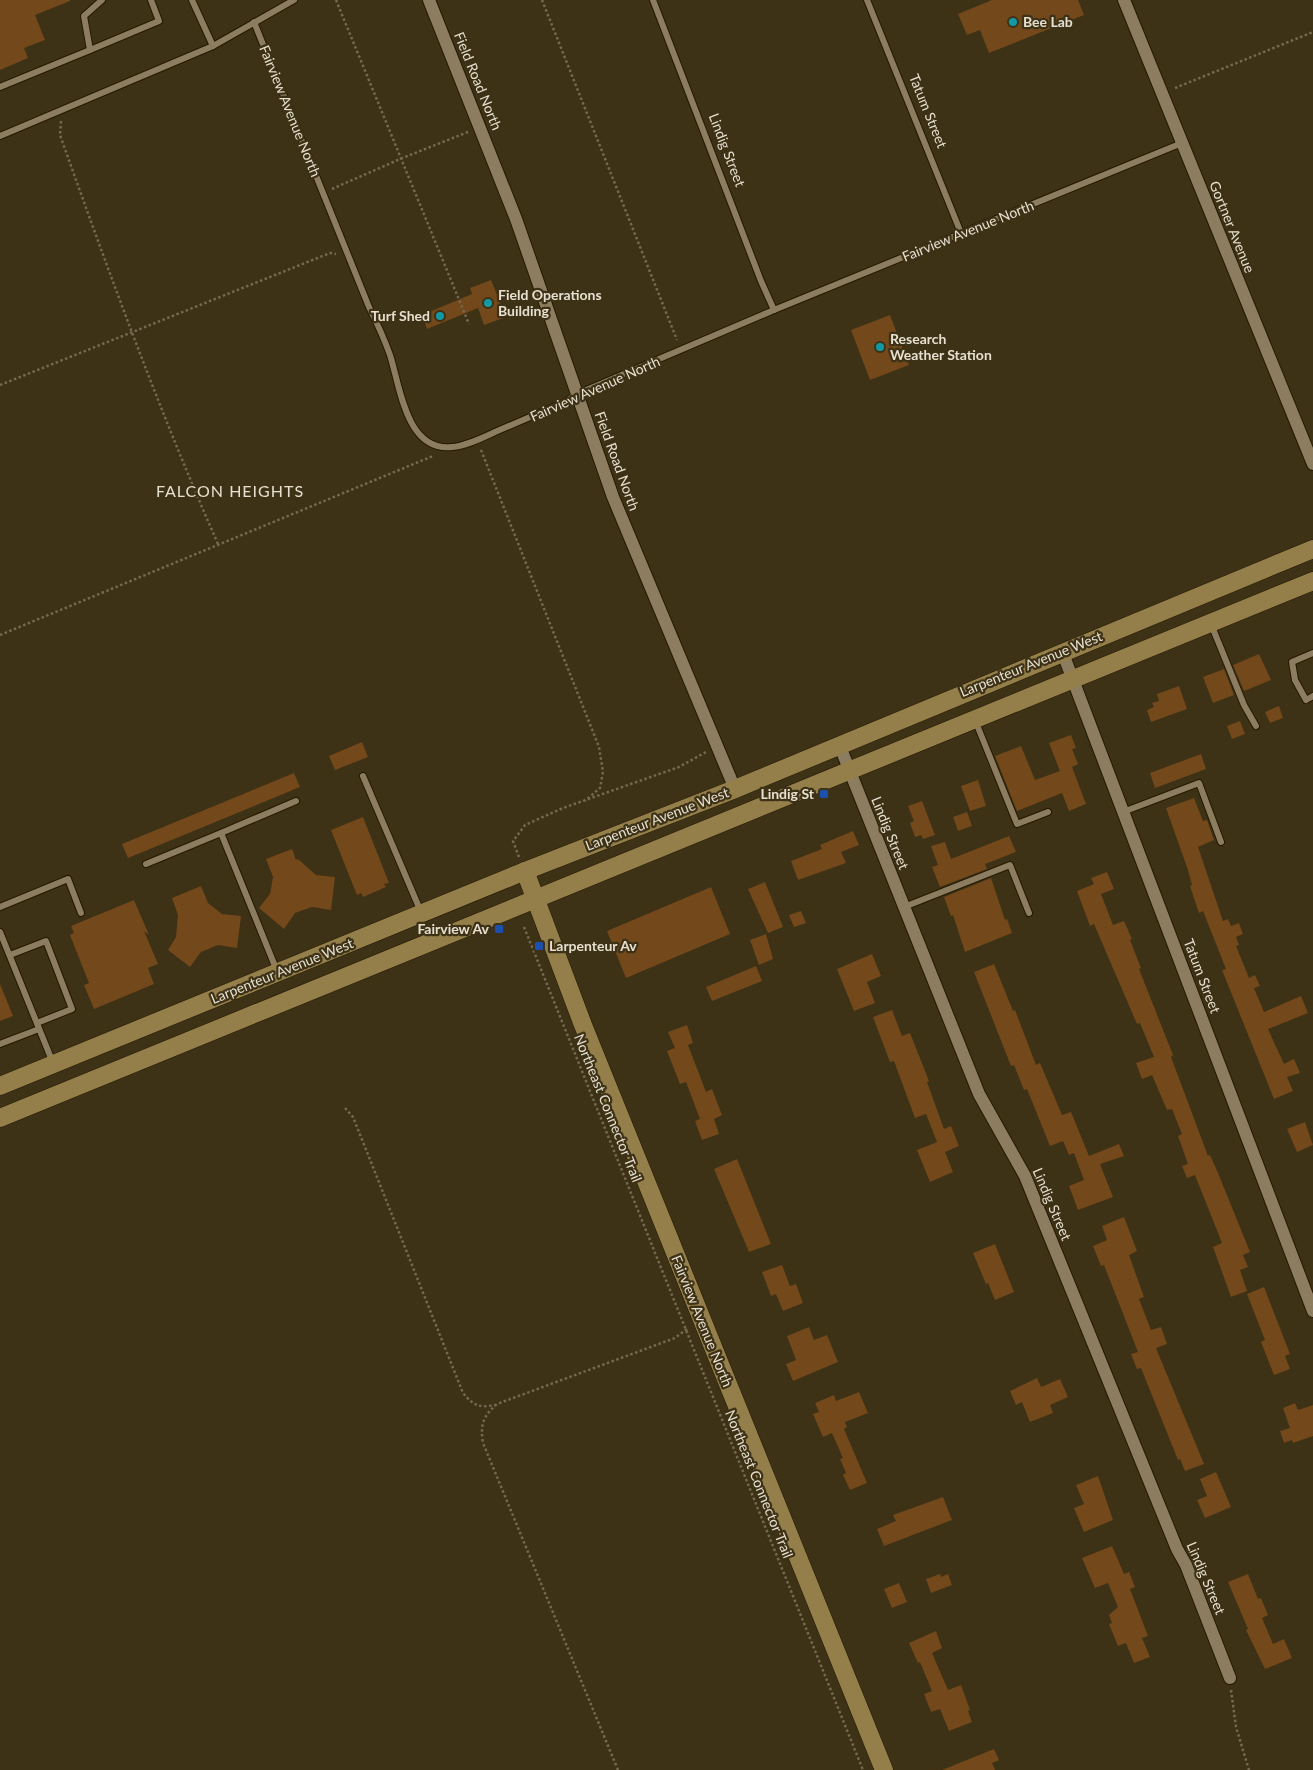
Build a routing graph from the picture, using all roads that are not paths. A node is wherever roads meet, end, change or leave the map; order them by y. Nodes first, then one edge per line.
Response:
1 (102, 0) edge
2 (151, 0) edge
3 (192, 0) edge
4 (294, 0) edge
5 (429, 0) edge
6 (653, 0) edge
7 (867, 0) edge
8 (1124, 0) edge
9 (254, 22) junction
10 (214, 46) junction
11 (90, 50) junction
12 (0, 87) edge
13 (0, 136) edge
14 (1182, 143) junction
15 (961, 233) junction
16 (774, 310) junction
17 (577, 394) junction
18 (1313, 464) edge
19 (1313, 549) edge
20 (1313, 581) edge
21 (1210, 623) junction
22 (1062, 651) junction
23 (1313, 653) edge
24 (1073, 678) junction
25 (1313, 696) edge
26 (975, 719) junction
27 (1256, 726) dead end
28 (838, 744) junction
29 (849, 771) junction
30 (363, 776) dead end
31 (734, 789) junction
32 (296, 801) dead end
33 (1048, 812) dead end
34 (1123, 812) junction
35 (221, 833) junction
36 (1221, 842) dead end
37 (146, 864) dead end
38 (525, 871) junction
39 (536, 898) junction
40 (0, 907) edge
41 (904, 907) junction
42 (81, 913) dead end
43 (421, 913) junction
44 (1029, 913) dead end
45 (0, 932) edge
46 (10, 955) junction
47 (277, 972) junction
48 (38, 1026) junction
49 (0, 1044) edge
50 (53, 1064) junction
51 (0, 1086) edge
52 (65, 1092) junction
53 (0, 1118) edge
54 (1313, 1311) edge
55 (1230, 1678) road end
56 (884, 1770) edge

1 - 11 lane
2 - 11 lane
3 - 10 lane
4 - 9 lane
5 - 17 street, Field Road North
6 - 16 lane, Lindig Street
7 - 15 lane, Tatum Street
8 - 14 street, Gortner Avenue
9 - 10 lane
9 - 17 lane, Fairview Avenue North
10 - 13 lane
11 - 12 lane
14 - 15 lane, Fairview Avenue North
14 - 18 street, Gortner Avenue
15 - 16 lane, Fairview Avenue North
16 - 17 lane, Fairview Avenue North
17 - 31 street, Field Road North
19 - 22 main road, Larpenteur Avenue West
20 - 21 main road, Larpenteur Avenue West
21 - 24 main road, Larpenteur Avenue West
21 - 27 lane
22 - 24 street, Tatum Street
22 - 28 main road, Larpenteur Avenue West
23 - 25 lane
24 - 26 main road, Larpenteur Avenue West
24 - 34 street, Tatum Street
26 - 29 main road, Larpenteur Avenue West
26 - 33 lane
28 - 29 street, Lindig Street
28 - 31 main road, Larpenteur Avenue West
29 - 39 main road, Larpenteur Avenue West
29 - 41 street, Lindig Street
30 - 43 lane
31 - 38 main road, Larpenteur Avenue West
32 - 35 lane
34 - 36 lane
34 - 54 street, Tatum Street
35 - 37 lane
35 - 47 lane
38 - 39 main road, Fairview Avenue North
38 - 43 main road, Larpenteur Avenue West
39 - 52 main road, Larpenteur Avenue West
39 - 56 main road, Fairview Avenue North
40 - 42 lane
41 - 44 lane
41 - 55 street, Lindig Street
43 - 47 main road, Larpenteur Avenue West
45 - 46 lane
46 - 48 lane
46 - 48 lane
47 - 50 main road, Larpenteur Avenue West
48 - 49 lane
48 - 50 lane
50 - 51 main road, Larpenteur Avenue West
50 - 52 main road
52 - 53 main road, Larpenteur Avenue West

